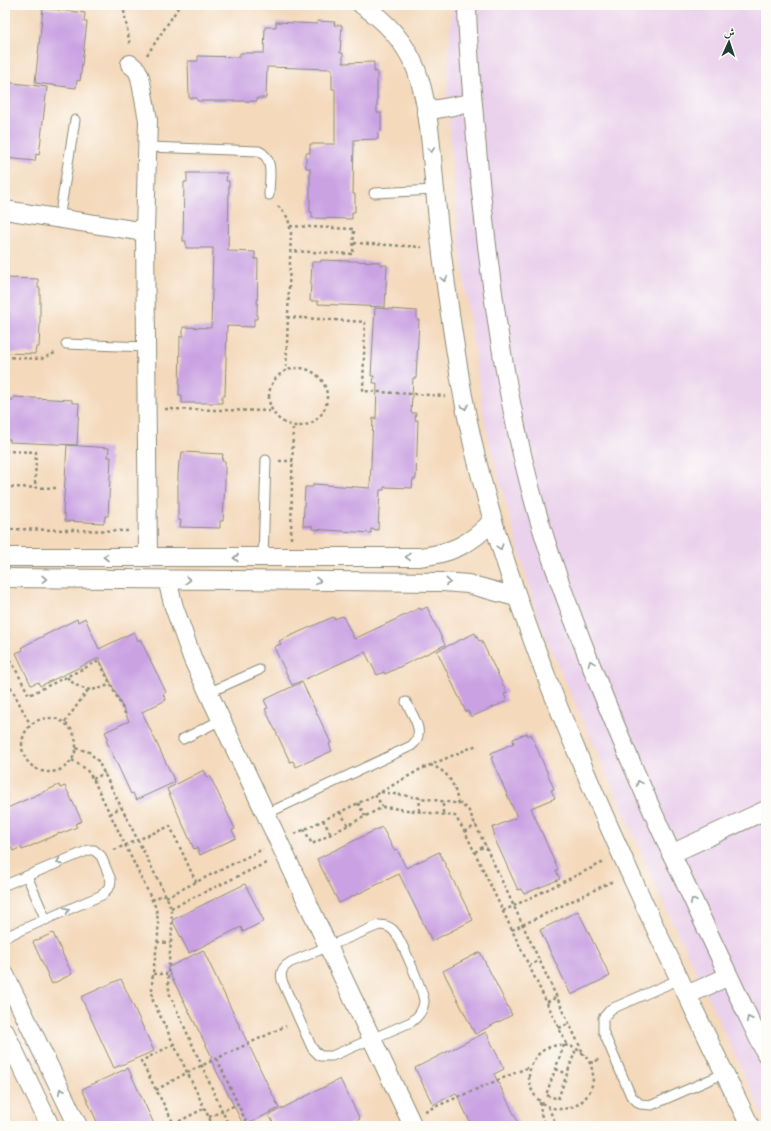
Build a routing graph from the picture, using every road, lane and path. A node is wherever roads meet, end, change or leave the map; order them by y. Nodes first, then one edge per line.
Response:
1 (123, 5) edge
2 (180, 5) edge
3 (362, 5) edge
4 (467, 5) edge
5 (134, 67) junction
6 (471, 103) junction
7 (426, 111) junction
8 (75, 120) dead end
9 (148, 147) junction
10 (435, 190) junction
11 (374, 193) dead end
12 (269, 195) joint
13 (5, 210) edge
14 (59, 218) junction
15 (290, 226) junction
16 (145, 232) junction
17 (354, 243) junction
18 (441, 248) junction
19 (290, 251) junction
20 (287, 317) junction
21 (66, 344) joint
22 (146, 347) junction
23 (5, 357) edge
24 (286, 371) junction
25 (463, 397) junction
26 (146, 409) junction
27 (273, 411) junction
28 (293, 426) junction
29 (5, 451) edge
30 (266, 460) dead end
31 (5, 487) edge
32 (35, 488) junction
33 (60, 488) dead end
34 (492, 521) junction
35 (5, 529) edge
36 (148, 532) junction
37 (5, 557) edge
38 (148, 557) junction
39 (262, 558) junction
40 (291, 558) junction
41 (374, 558) junction
42 (5, 578) edge
43 (167, 580) junction
44 (372, 582) junction
45 (516, 597) junction
46 (5, 649) edge
47 (259, 670) dead end
48 (5, 676) edge
49 (67, 677) junction
50 (110, 684) junction
51 (88, 690) junction
52 (208, 693) junction
53 (406, 702) dead end
54 (127, 717) dead end
55 (221, 720) junction
56 (65, 722) junction
57 (30, 724) junction
58 (183, 739) dead end
59 (477, 745) dead end
60 (76, 748) junction
61 (72, 760) junction
62 (430, 765) junction
63 (105, 773) junction
64 (93, 779) junction
65 (381, 792) junction
66 (375, 795) junction
67 (420, 798) junction
68 (444, 801) junction
69 (358, 803) junction
70 (458, 804) junction
71 (121, 807) junction
72 (383, 807) junction
73 (766, 810) edge
74 (419, 811) junction
75 (340, 812) junction
76 (443, 813) junction
77 (110, 814) junction
78 (266, 814) junction
79 (365, 816) junction
80 (323, 820) junction
81 (348, 825) junction
82 (476, 825) junction
83 (304, 829) junction
84 (465, 832) junction
85 (331, 834) junction
86 (137, 840) junction
87 (125, 845) junction
88 (486, 846) junction
89 (282, 848) junction
90 (474, 852) junction
91 (621, 854) junction
92 (671, 854) junction
93 (101, 856) junction
94 (629, 873) junction
95 (27, 876) junction
96 (196, 882) junction
97 (5, 885) edge
98 (165, 895) junction
99 (152, 900) junction
100 (514, 906) junction
101 (171, 908) junction
102 (503, 911) junction
103 (46, 920) junction
104 (523, 924) junction
105 (512, 930) junction
106 (5, 937) edge
107 (157, 942) junction
108 (170, 943) junction
109 (328, 946) junction
110 (540, 960) junction
111 (529, 966) junction
112 (153, 974) junction
113 (167, 974) junction
114 (5, 975) edge
115 (729, 976) junction
116 (683, 987) junction
117 (557, 997) junction
118 (547, 1002) junction
119 (299, 1020) junction
120 (570, 1023) junction
121 (559, 1028) junction
122 (5, 1032) edge
123 (372, 1038) junction
124 (174, 1044) junction
125 (566, 1045) junction
126 (576, 1049) junction
127 (766, 1054) edge
128 (10, 1055) edge
129 (584, 1055) junction
130 (217, 1059) junction
131 (202, 1066) junction
132 (530, 1066) junction
133 (556, 1069) junction
134 (188, 1072) junction
135 (567, 1074) junction
136 (725, 1074) junction
137 (156, 1090) junction
138 (540, 1102) junction
139 (238, 1104) junction
140 (548, 1107) junction
141 (205, 1108) junction
142 (222, 1111) junction
143 (209, 1117) junction
144 (412, 1122) edge
145 (50, 1126) edge
146 (78, 1126) edge
147 (213, 1126) edge
148 (229, 1126) edge
149 (248, 1126) edge
150 (546, 1126) edge
151 (557, 1126) edge
152 (750, 1126) edge

1 - 5 path
2 - 5 path
3 - 7 street
4 - 6 street
5 - 9 street
6 - 7 street
92 -> 6 street
7 -> 10 street
8 - 14 lane
9 - 12 lane
9 - 16 street
10 - 11 lane
10 - 18 street
12 - 15 path
13 - 14 street
14 - 16 street
15 - 17 path
15 - 19 path
16 - 22 street
17 - 18 path
17 - 19 path
18 -> 25 street
19 - 20 path
20 - 24 path
20 - 25 path
21 - 22 lane
21 - 23 path
22 - 26 street
24 - 27 path
24 - 28 path
25 -> 34 street
26 - 27 path
26 - 36 street
27 - 28 path
28 - 40 path
29 - 32 path
30 - 39 lane
31 - 32 path
32 - 33 path
34 -> 41 street
34 -> 45 street
35 - 36 path
36 - 38 street
38 -> 37 street
39 -> 38 street
39 - 40 street
40 - 41 street
41 - 44 street
42 -> 43 street
43 -> 44 street
43 - 52 street
44 -> 45 street
45 - 91 street
46 - 49 path
47 - 52 lane
48 - 57 path
49 - 50 path
49 - 51 path
50 - 51 path
50 - 54 path
51 - 56 path
52 - 55 street
53 - 78 lane
55 - 58 lane
55 - 78 street
56 - 57 path
56 - 60 path
57 - 61 path
59 - 62 path
60 - 61 path
60 - 63 path
61 - 64 path
62 - 65 path
62 - 70 path
63 - 64 path
63 - 71 path
64 - 77 path
65 - 66 path
65 - 67 path
66 - 69 path
66 - 72 path
67 - 68 path
67 - 74 path
68 - 70 path
68 - 76 path
69 - 75 path
69 - 79 path
70 - 82 path
71 - 77 path
71 - 86 path
72 - 74 path
72 - 79 path
73 - 92 street
74 - 76 path
75 - 80 path
75 - 81 path
76 - 84 path
77 - 87 path
78 - 89 street
79 - 81 path
80 - 83 path
80 - 85 path
81 - 85 path
82 - 84 path
82 - 88 path
83 - 85 path
83 - 89 path
84 - 90 path
86 - 87 path
86 - 96 path
86 - 98 path
87 - 93 path
87 - 99 path
88 - 90 path
88 - 100 path
89 - 96 path
89 - 101 path
89 - 109 street
90 - 102 path
91 - 94 street
91 - 100 path
115 -> 92 street
93 -> 95 lane
103 -> 93 lane
94 - 104 path
94 - 116 street
95 - 97 lane
95 - 103 lane
96 - 98 path
98 - 99 path
98 - 101 path
99 - 107 path
100 - 102 path
100 - 104 path
101 - 108 path
102 - 105 path
103 - 106 lane
104 - 105 path
104 - 110 path
105 - 111 path
107 - 108 path
107 - 112 path
108 - 113 path
109 - 119 lane
109 - 123 street
109 - 123 lane
110 - 111 path
110 - 117 path
111 - 118 path
112 - 113 path
112 - 124 path
113 - 131 path
146 -> 114 street
115 - 116 street
127 -> 115 street
116 - 136 street
116 - 136 lane
117 - 118 path
117 - 120 path
118 - 121 path
119 - 123 lane
119 - 130 path
120 - 121 path
120 - 129 path
121 - 125 path
122 - 128 street
123 - 144 street
124 - 134 path
124 - 137 path
125 - 126 path
125 - 132 path
125 - 133 path
126 - 129 path
126 - 135 path
128 - 145 street
129 - 140 path
130 - 131 path
130 - 139 path
131 - 134 path
131 - 142 path
132 - 138 path
132 - 144 path
133 - 135 path
133 - 135 path
134 - 137 path
134 - 141 path
136 - 152 street
137 - 141 path
138 - 140 path
138 - 150 path
139 - 142 path
139 - 149 path
140 - 151 path
141 - 143 path
142 - 143 path
142 - 148 path
143 - 147 path

